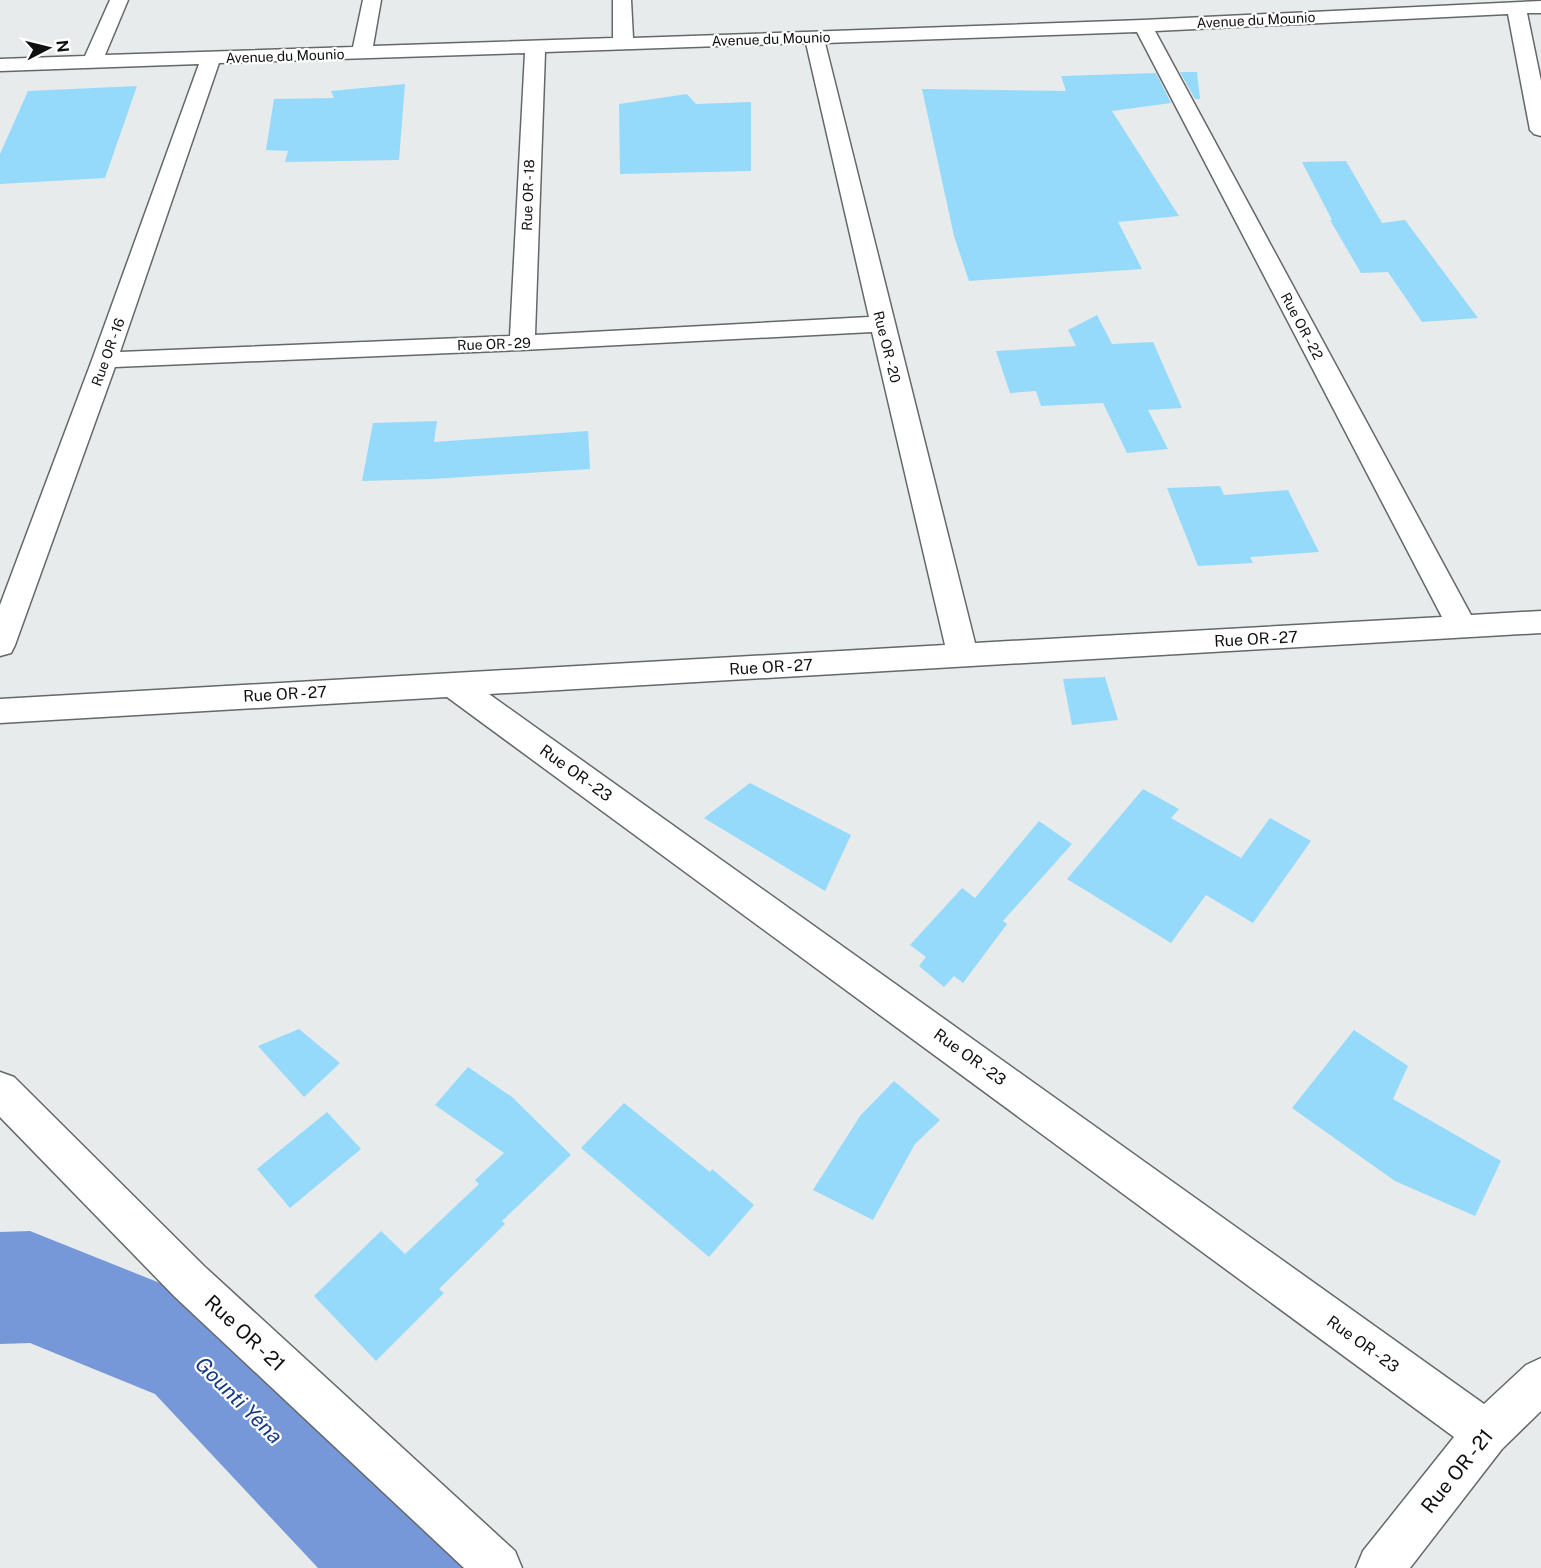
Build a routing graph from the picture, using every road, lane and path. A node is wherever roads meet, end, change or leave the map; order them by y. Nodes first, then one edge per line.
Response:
1 (120, 0) edge
2 (372, 0) edge
3 (622, 0) edge
4 (1411, 6) edge
5 (1541, 7) edge
6 (1516, 8) junction
7 (1143, 26) junction
8 (814, 37) junction
9 (624, 44) junction
10 (535, 47) junction
11 (362, 53) junction
12 (211, 58) junction
13 (92, 62) junction
14 (0, 65) edge
15 (1541, 130) edge
16 (882, 324) junction
17 (522, 343) junction
18 (105, 360) junction
19 (1541, 622) edge
20 (1462, 627) junction
21 (0, 645) edge
22 (963, 657) junction
23 (453, 685) junction
24 (0, 711) edge
25 (0, 1090) edge
26 (1541, 1380) edge
27 (1486, 1433) junction
28 (498, 1568) edge
29 (1380, 1568) edge

1 - 13 street
2 - 11 street
3 - 9 street
4 - 6 street, Avenue du Mounio
4 - 7 street, Avenue du Mounio
5 - 6 street, Avenue du Mounio
6 - 15 street
7 - 8 street, Avenue du Mounio
7 - 20 street, Rue OR - 22
8 - 9 street, Avenue du Mounio
8 - 16 street, Rue OR - 20
9 - 10 street, Avenue du Mounio
10 - 11 street, Avenue du Mounio
10 - 17 street, Rue OR - 18
11 - 12 street, Avenue du Mounio
12 - 13 street, Avenue du Mounio
12 - 18 street, Rue OR - 16
13 - 14 street, Avenue du Mounio
16 - 17 street, Rue OR - 29
16 - 22 street, Rue OR - 20
17 - 18 street, Rue OR - 29
18 - 21 street, Rue OR - 16
19 - 20 street, Rue OR - 27
20 - 22 street, Rue OR - 27
22 - 23 street, Rue OR - 27
23 - 24 street, Rue OR - 27
23 - 27 street, Rue OR - 23
25 - 28 street, Rue OR - 21
26 - 27 street, Rue OR - 21
27 - 29 street, Rue OR - 21

